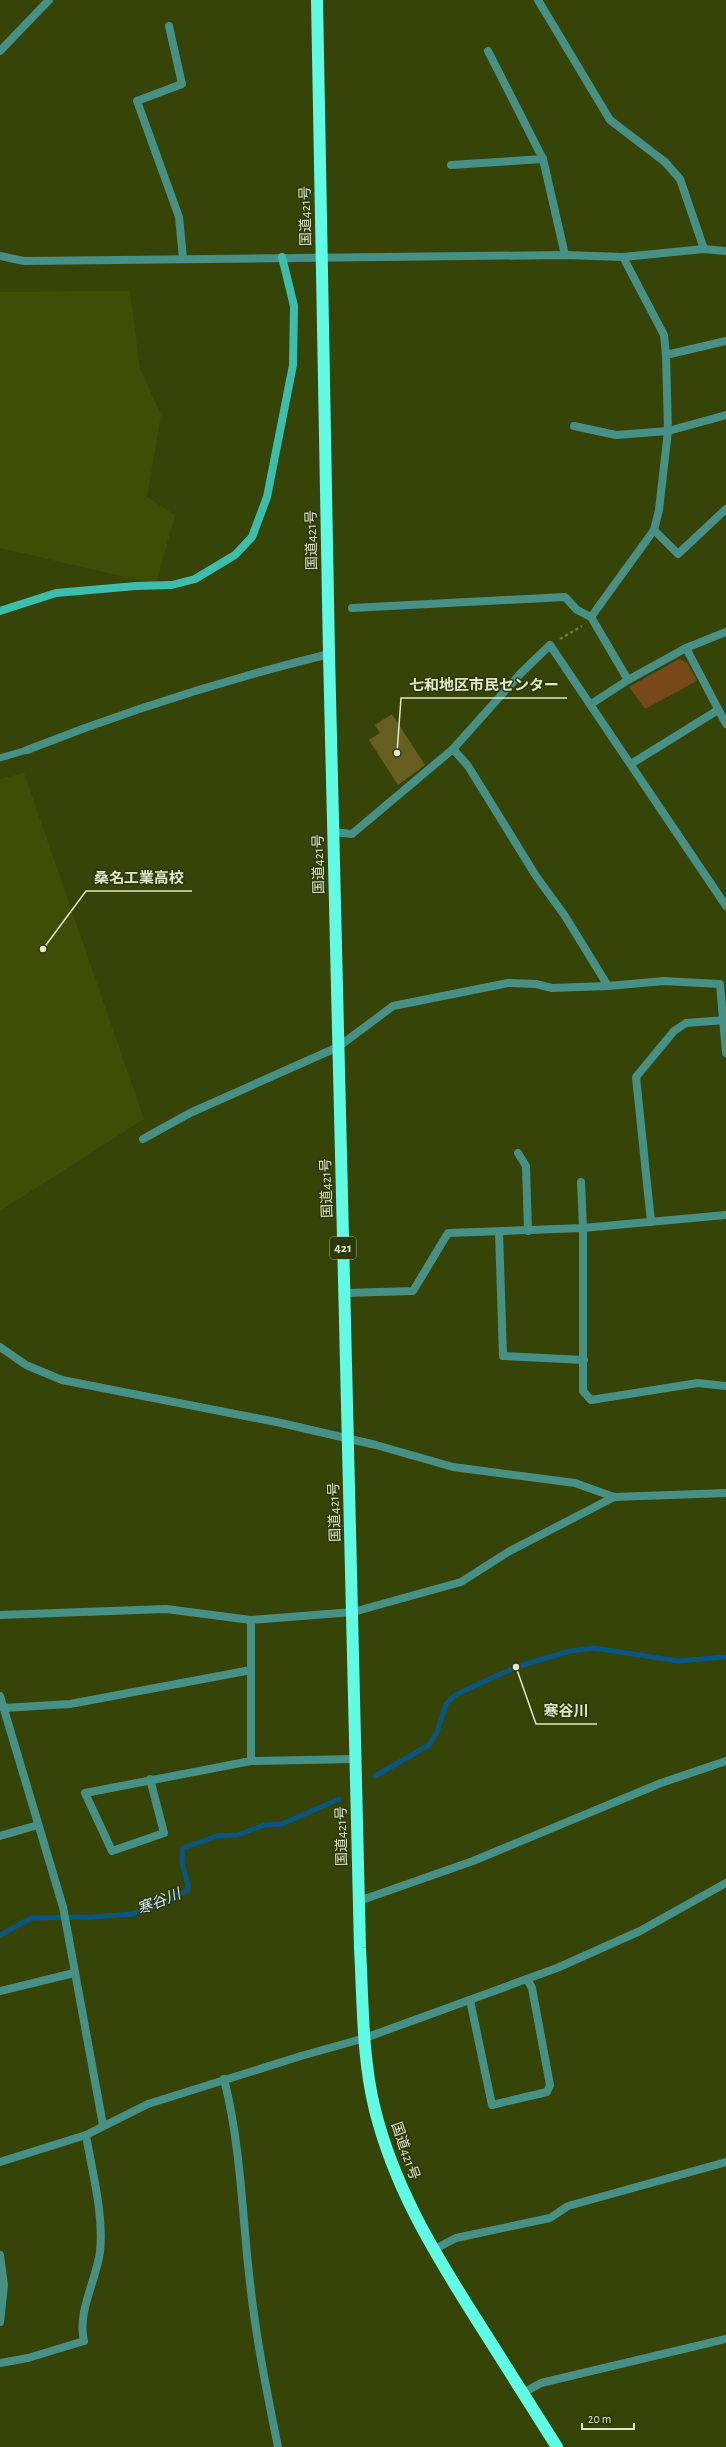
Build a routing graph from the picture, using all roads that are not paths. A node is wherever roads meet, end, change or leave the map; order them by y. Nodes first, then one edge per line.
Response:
1 (49, 0) edge
2 (318, 0) edge
3 (538, 0) edge
4 (169, 26) dead end
5 (0, 51) edge
6 (488, 51) dead end
7 (543, 159) junction
8 (451, 165) dead end
9 (704, 249) junction
10 (726, 251) edge
11 (565, 255) junction
12 (0, 256) edge
13 (623, 256) junction
14 (282, 257) junction
15 (322, 257) junction
16 (183, 258) junction
17 (726, 341) edge
18 (666, 355) junction
19 (726, 415) edge
20 (574, 426) dead end
21 (668, 431) junction
22 (726, 509) edge
23 (654, 530) junction
24 (352, 608) dead end
25 (0, 611) edge
26 (591, 619) junction
27 (726, 632) edge
28 (686, 648) junction
29 (329, 654) junction
30 (628, 680) junction
31 (591, 704) junction
32 (718, 710) junction
33 (726, 724) edge
34 (453, 749) junction
35 (27, 750) joint
36 (0, 758) edge
37 (631, 764) junction
38 (334, 832) junction
39 (726, 906) edge
40 (608, 986) junction
41 (724, 1020) edge
42 (338, 1047) junction
43 (726, 1053) edge
44 (143, 1139) dead end
45 (518, 1153) dead end
46 (581, 1182) dead end
47 (726, 1215) edge
48 (651, 1222) junction
49 (583, 1228) junction
50 (528, 1231) junction
51 (500, 1232) junction
52 (345, 1293) junction
53 (0, 1347) edge
54 (584, 1360) junction
55 (726, 1386) edge
56 (348, 1439) junction
57 (726, 1493) edge
58 (614, 1497) junction
59 (353, 1612) junction
60 (0, 1615) edge
61 (251, 1620) junction
62 (251, 1670) junction
63 (0, 1696) edge
64 (3, 1708) junction
65 (356, 1760) junction
66 (251, 1761) junction
67 (726, 1761) edge
68 (150, 1779) junction
69 (38, 1825) junction
70 (0, 1836) edge
71 (726, 1883) edge
72 (359, 1901) junction
73 (74, 1973) junction
74 (527, 1979) junction
75 (0, 1991) edge
76 (470, 2000) junction
77 (365, 2038) junction
78 (224, 2079) junction
79 (103, 2125) junction
80 (86, 2135) junction
81 (0, 2162) edge
82 (726, 2162) edge
83 (433, 2250) junction
84 (0, 2255) edge
85 (0, 2322) edge
86 (726, 2339) edge
87 (0, 2363) edge
88 (523, 2393) junction
89 (278, 2447) edge
90 (557, 2447) edge

1 - 5 street
2 - 15 highway, 国道421号 / 421
3 - 9 street
4 - 16 street
6 - 7 street
7 - 8 street
7 - 11 street
9 - 10 street
9 - 13 street
11 - 13 street
11 - 15 street
12 - 16 street
13 - 18 street
14 - 15 street
14 - 16 street
14 - 25 street
15 - 29 highway, 国道421号 / 421
17 - 18 street
18 - 21 street
19 - 21 street
20 - 21 street
21 - 23 street
22 - 23 street
23 - 26 street
24 - 26 street
26 - 30 street
27 - 28 street
28 - 30 street
28 - 32 street
29 - 35 street
29 - 38 highway, 国道421号 / 421
30 - 31 street
31 - 34 street
31 - 37 street
32 - 33 street
32 - 37 street
34 - 38 street
34 - 40 street
35 - 36 lane
37 - 39 street
38 - 42 highway, 国道421号 / 421
40 - 41 street
40 - 42 street
41 - 43 street
41 - 48 street
42 - 44 street
42 - 52 highway, 国道421号 / 421
45 - 50 street
46 - 49 street
47 - 48 street
48 - 49 street
49 - 50 street
49 - 54 street
50 - 51 street
51 - 52 street
51 - 54 street
52 - 56 highway, 国道421号 / 421
53 - 56 street
54 - 55 street
56 - 58 street
56 - 59 highway, 国道421号 / 421
57 - 58 street
58 - 59 street
59 - 61 street
59 - 65 highway, 国道421号 / 421
60 - 61 street
61 - 62 street
62 - 64 street
62 - 66 street
63 - 64 street
64 - 69 street
65 - 66 street
65 - 72 highway, 国道421号 / 421
66 - 68 street
67 - 72 street
68 - 68 street
69 - 70 street
69 - 73 street
71 - 74 street
72 - 77 highway, 国道421号 / 421
73 - 75 street
73 - 79 street
74 - 76 street
74 - 76 street
76 - 77 street
77 - 78 street
77 - 83 highway, 国道421号 / 421
78 - 79 street
78 - 89 street
79 - 80 street
80 - 81 street
80 - 87 street
82 - 83 street
83 - 88 highway, 国道421号 / 421
84 - 85 street
86 - 88 street
88 - 90 highway, 国道421号 / 421

